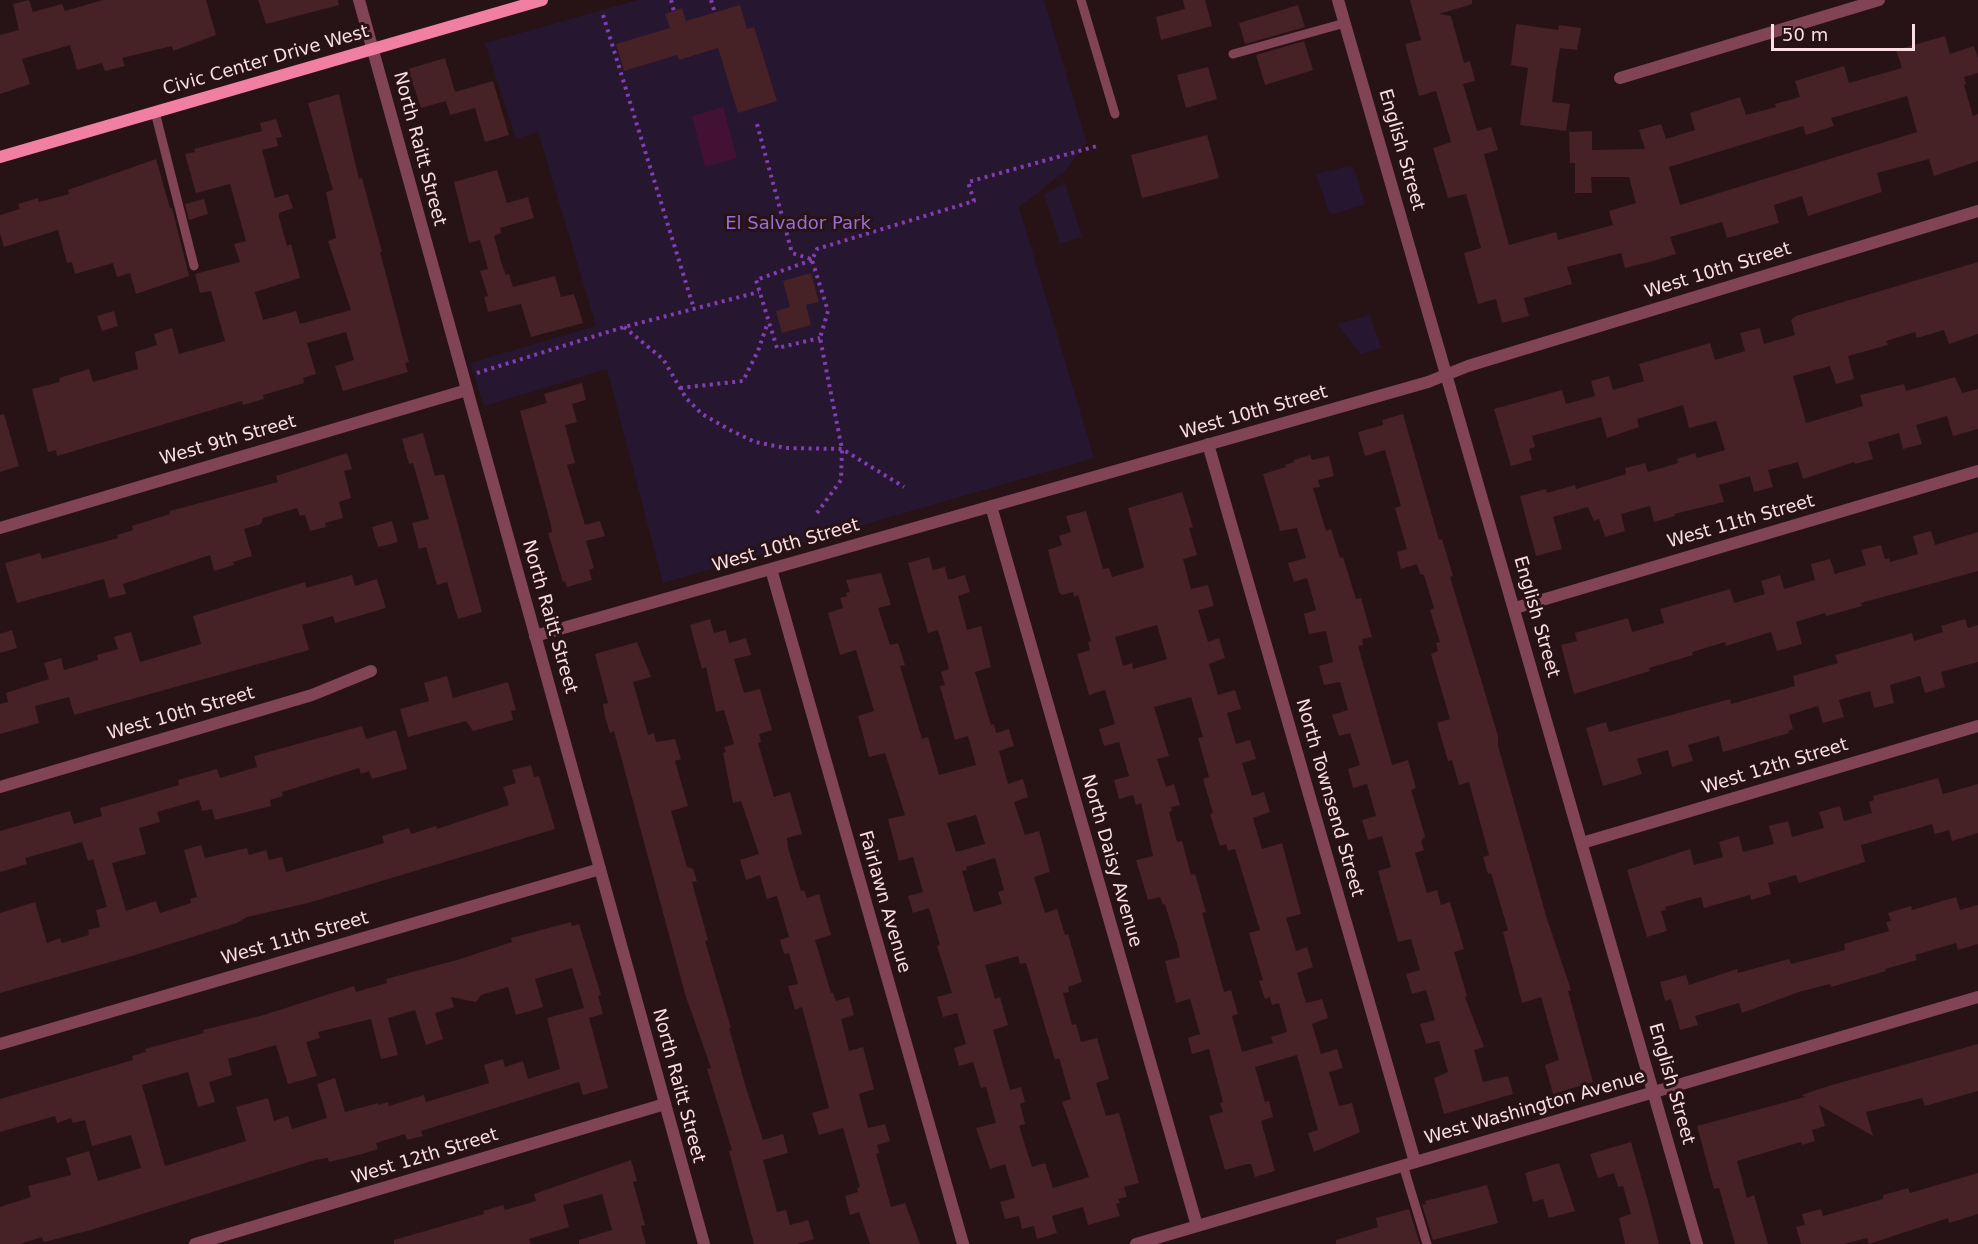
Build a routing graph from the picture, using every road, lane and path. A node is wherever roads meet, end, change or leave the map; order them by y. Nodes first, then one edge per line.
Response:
1 (359, 0) edge
2 (542, 0) edge
3 (670, 0) edge
4 (711, 0) edge
5 (1081, 0) edge
6 (1338, 0) edge
7 (1879, 0) edge
8 (674, 11) dead end
9 (715, 13) dead end
10 (603, 15) dead end
11 (1345, 23) junction
12 (373, 48) junction
13 (1233, 54) dead end
14 (1620, 78) dead end
15 (155, 112) junction
16 (1115, 114) dead end
17 (757, 124) dead end
18 (1097, 146) dead end
19 (0, 157) edge
20 (1978, 212) edge
21 (812, 260) junction
22 (194, 266) dead end
23 (759, 292) junction
24 (694, 309) junction
25 (768, 322) junction
26 (624, 327) junction
27 (820, 338) junction
28 (474, 374) dead end
29 (1447, 374) junction
30 (680, 388) junction
31 (467, 390) junction
32 (1208, 444) junction
33 (842, 449) junction
34 (1978, 471) edge
35 (904, 487) dead end
36 (991, 506) junction
37 (818, 513) dead end
38 (0, 528) edge
39 (771, 569) junction
40 (1515, 608) junction
41 (535, 636) junction
42 (371, 671) dead end
43 (1978, 726) edge
44 (0, 787) edge
45 (1582, 843) junction
46 (600, 869) junction
47 (1978, 997) edge
48 (0, 1044) edge
49 (1654, 1092) junction
50 (665, 1104) junction
51 (1409, 1164) junction
52 (1197, 1226) junction
53 (195, 1244) edge
54 (704, 1244) edge
55 (963, 1244) edge
56 (1136, 1244) edge
57 (1427, 1244) edge
58 (1696, 1244) edge

1 - 12 street, North Raitt Street
2 - 12 main road, Civic Center Drive West
3 - 8 path
4 - 9 path
5 - 16 lane
6 - 11 street, English Street
7 - 14 street
10 - 24 path
11 - 13 lane
11 - 29 street, English Street
12 - 15 main road, Civic Center Drive West
12 - 31 street, North Raitt Street
15 - 19 main road, Civic Center Drive West
15 - 22 lane
17 - 21 path
18 - 21 path
20 - 29 street, West 10th Street
21 - 23 path
21 - 27 path
23 - 24 path
23 - 25 path
24 - 26 path
25 - 27 path
25 - 30 path
26 - 28 path
26 - 30 path
27 - 33 path
29 - 32 street, West 10th Street
29 - 40 street, English Street
30 - 33 path
31 - 38 street, West 9th Street
31 - 41 street, North Raitt Street
32 - 36 street, West 10th Street
32 - 51 street, North Townsend Street
33 - 35 path
33 - 37 path
34 - 40 street, West 11th Street
36 - 39 street, West 10th Street
36 - 52 street, North Daisy Avenue
39 - 41 street, West 10th Street
39 - 55 street, Fairlawn Avenue
40 - 45 street, English Street
41 - 46 street, North Raitt Street
42 - 44 street, West 10th Street
43 - 45 street, West 12th Street
45 - 49 street, English Street
46 - 48 street, West 11th Street
46 - 50 street, North Raitt Street
47 - 49 street, West Washington Avenue
49 - 51 street, West Washington Avenue
49 - 58 street, English Street
50 - 53 street, West 12th Street
50 - 54 street, North Raitt Street
51 - 52 street, West Washington Avenue
51 - 57 lane
52 - 56 street, West Washington Avenue

